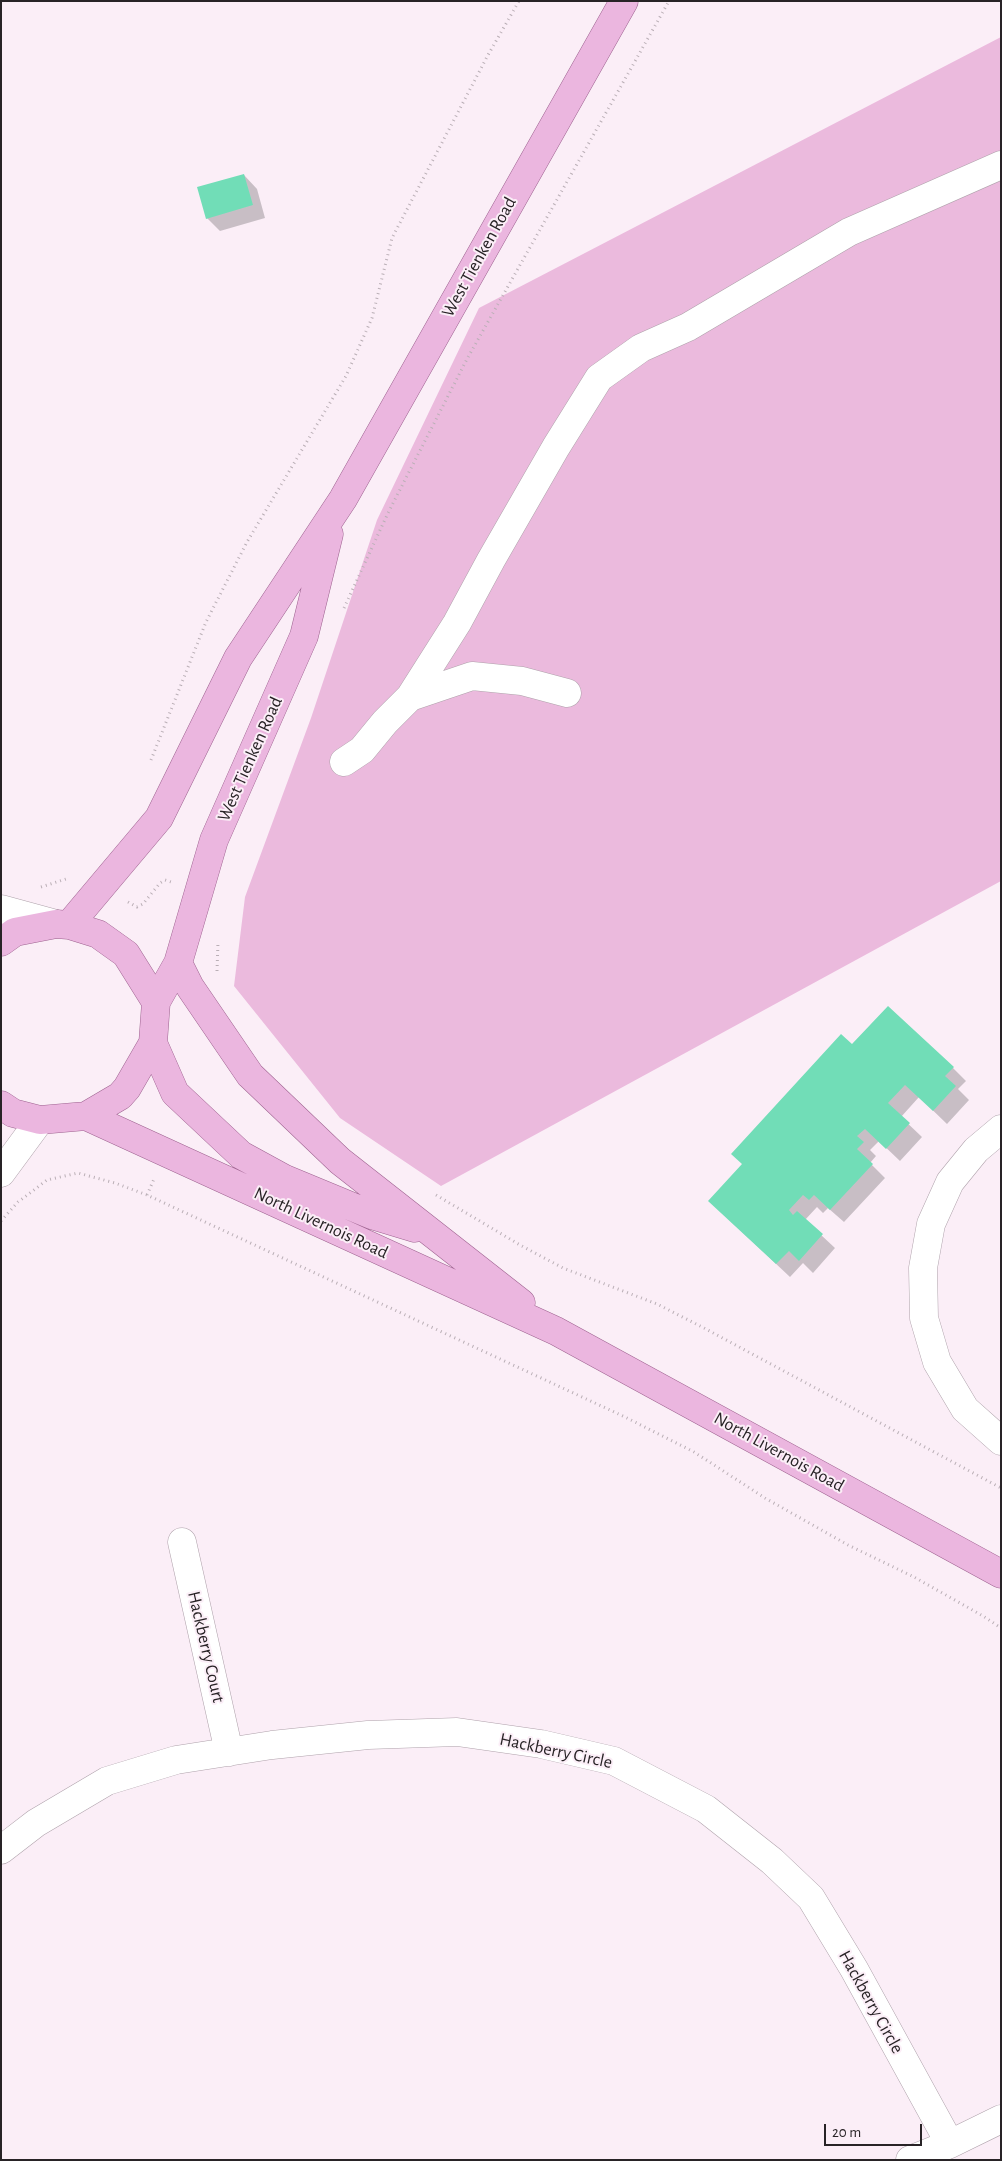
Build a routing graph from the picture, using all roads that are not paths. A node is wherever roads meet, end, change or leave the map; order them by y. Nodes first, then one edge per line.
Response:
1 (624, 1) edge
2 (1001, 165) edge
3 (334, 513) junction
4 (567, 693) dead end
5 (410, 697) junction
6 (344, 762) dead end
7 (1, 909) edge
8 (63, 925) junction
9 (1, 942) edge
10 (178, 963) junction
11 (156, 1002) junction
12 (153, 1043) junction
13 (1, 1105) edge
14 (86, 1116) junction
15 (40, 1120) junction
16 (1001, 1129) edge
17 (1, 1173) edge
18 (434, 1234) junction
19 (556, 1331) junction
20 (1001, 1441) edge
21 (182, 1542) dead end
22 (1001, 1574) edge
23 (230, 1752) junction
24 (1, 1850) edge
25 (1001, 2119) edge
26 (950, 2144) junction
27 (910, 2160) edge

1 - 3 main road, West Tienken Road
2 - 5 street
3 - 8 main road, West Tienken Road
3 - 10 main road, West Tienken Road
4 - 5 street
5 - 6 street
7 - 8 street
8 - 9 main road
8 - 11 main road
10 - 11 main road, West Tienken Road
10 - 18 main road
11 - 12 main road
12 - 14 main road
12 - 18 main road, North Livernois Road
13 - 15 main road
14 - 15 main road
14 - 19 main road, North Livernois Road
15 - 17 street
16 - 20 street
18 - 19 main road, North Livernois Road
19 - 22 main road, North Livernois Road
21 - 23 street, Hackberry Court
23 - 24 street, Hackberry Circle
23 - 26 street, Hackberry Circle
25 - 26 street
26 - 27 street

